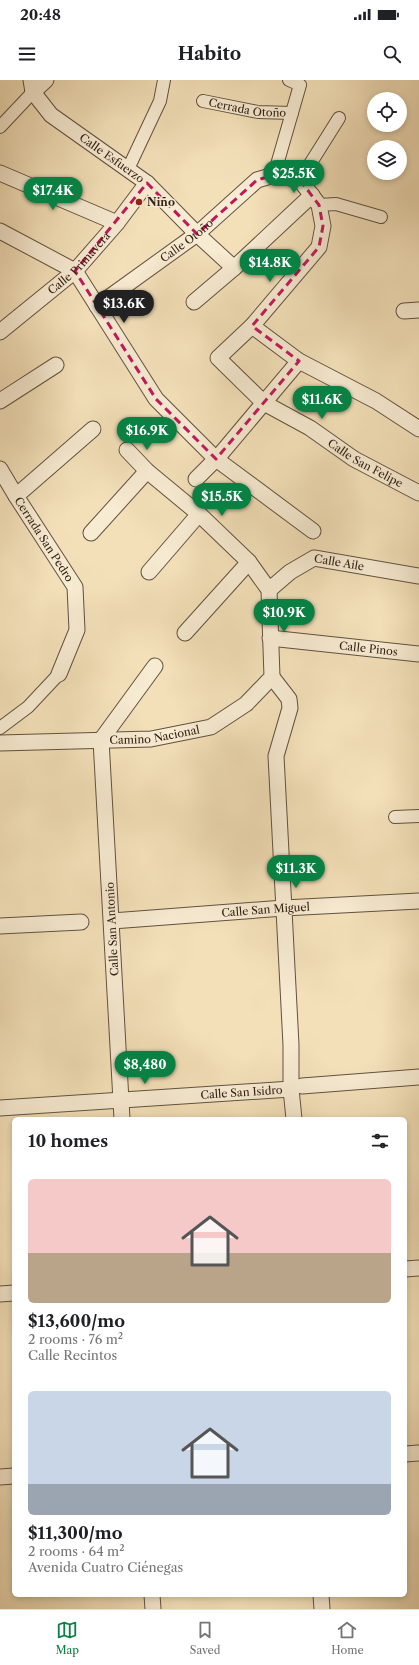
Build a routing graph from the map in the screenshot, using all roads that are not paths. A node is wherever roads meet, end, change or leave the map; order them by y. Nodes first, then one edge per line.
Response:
1 (46, 80) edge
2 (164, 80) edge
3 (289, 80) edge
4 (32, 86) edge
5 (203, 101) dead end
6 (292, 113) junction
7 (339, 118) dead end
8 (0, 127) edge
9 (128, 169) junction
10 (0, 174) edge
11 (274, 175) junction
12 (300, 180) junction
13 (147, 183) junction
14 (316, 200) junction
15 (381, 217) dead end
16 (117, 224) junction
17 (0, 231) edge
18 (197, 234) junction
19 (234, 268) junction
20 (75, 271) junction
21 (194, 302) dead end
22 (96, 306) junction
23 (252, 326) junction
24 (0, 332) edge
25 (299, 361) junction
26 (56, 365) dead end
27 (0, 401) edge
28 (264, 403) junction
29 (93, 429) dead end
30 (419, 429) edge
31 (127, 450) dead end
32 (216, 459) junction
33 (0, 469) edge
34 (147, 471) junction
35 (196, 479) dead end
36 (419, 493) edge
37 (16, 496) junction
38 (199, 514) junction
39 (313, 531) dead end
40 (91, 533) dead end
41 (249, 562) junction
42 (149, 572) dead end
43 (419, 576) edge
44 (269, 590) junction
45 (185, 633) dead end
46 (270, 638) junction
47 (419, 654) edge
48 (155, 666) dead end
49 (59, 674) joint
50 (272, 677) junction
51 (0, 728) edge
52 (101, 740) junction
53 (0, 744) edge
54 (419, 816) edge
55 (395, 817) dead end
56 (419, 901) edge
57 (284, 908) junction
58 (112, 921) junction
59 (81, 922) dead end
60 (0, 926) edge
61 (419, 1077) edge
62 (297, 1087) junction
63 (121, 1100) junction
64 (0, 1108) edge
65 (122, 1117) edge
66 (294, 1117) edge
67 (301, 1117) edge
68 (419, 1268) edge
69 (407, 1269) edge
70 (12, 1293) edge
71 (0, 1294) edge
72 (419, 1453) edge
73 (407, 1454) edge
74 (0, 1476) edge
75 (12, 1476) edge
76 (152, 1597) edge
77 (321, 1597) edge
78 (153, 1609) edge
79 (322, 1609) edge

1 - 4 street
2 - 9 street
3 - 6 street, Cerrada Otoño
4 - 8 street
4 - 9 street, Calle Esfuerzo
5 - 6 street, Cerrada Otoño
6 - 11 street, Cerrada Otoño
7 - 12 street
9 - 13 street, Calle Esfuerzo
10 - 16 street
11 - 12 street
11 - 18 street, Calle Otoño
12 - 14 street
13 - 16 street, Calle Primavera
13 - 18 street, Calle Esfuerzo
14 - 15 street
14 - 19 street
14 - 23 street
16 - 20 street, Calle Primavera
17 - 20 street
18 - 19 street, Calle Esfuerzo
18 - 22 street, Calle Otoño
19 - 21 street
20 - 22 street
20 - 24 street, Calle Primavera
22 - 32 street
23 - 25 street
23 - 28 street, Calle San Felipe
25 - 28 street
25 - 30 street
26 - 27 street
28 - 32 street
28 - 36 street, Calle San Felipe
29 - 37 street
31 - 34 street
32 - 35 street
32 - 39 street
33 - 37 street, Cerrada San Pedro
34 - 38 street
34 - 40 street
37 - 49 street, Cerrada San Pedro
38 - 41 street
38 - 42 street
41 - 44 street
41 - 45 street
43 - 44 street, Calle Aile
44 - 46 street
46 - 47 street, Calle Pinos
46 - 50 street
48 - 52 street
49 - 51 street, Cerrada San Pedro
50 - 52 street, Camino Nacional
50 - 57 street
52 - 53 street, Camino Nacional
52 - 58 street, Calle San Antonio
54 - 55 street
56 - 57 street, Calle San Miguel
57 - 58 street, Calle San Miguel
57 - 62 street
58 - 63 street, Calle San Antonio
59 - 60 street
61 - 62 street, Calle San Isidro
62 - 63 street, Calle San Isidro
62 - 66 street
62 - 67 street
63 - 64 street, Calle San Isidro
63 - 65 street, Calle San Antonio
68 - 69 street
70 - 71 street
72 - 73 street
74 - 75 street
76 - 78 street
77 - 79 street

